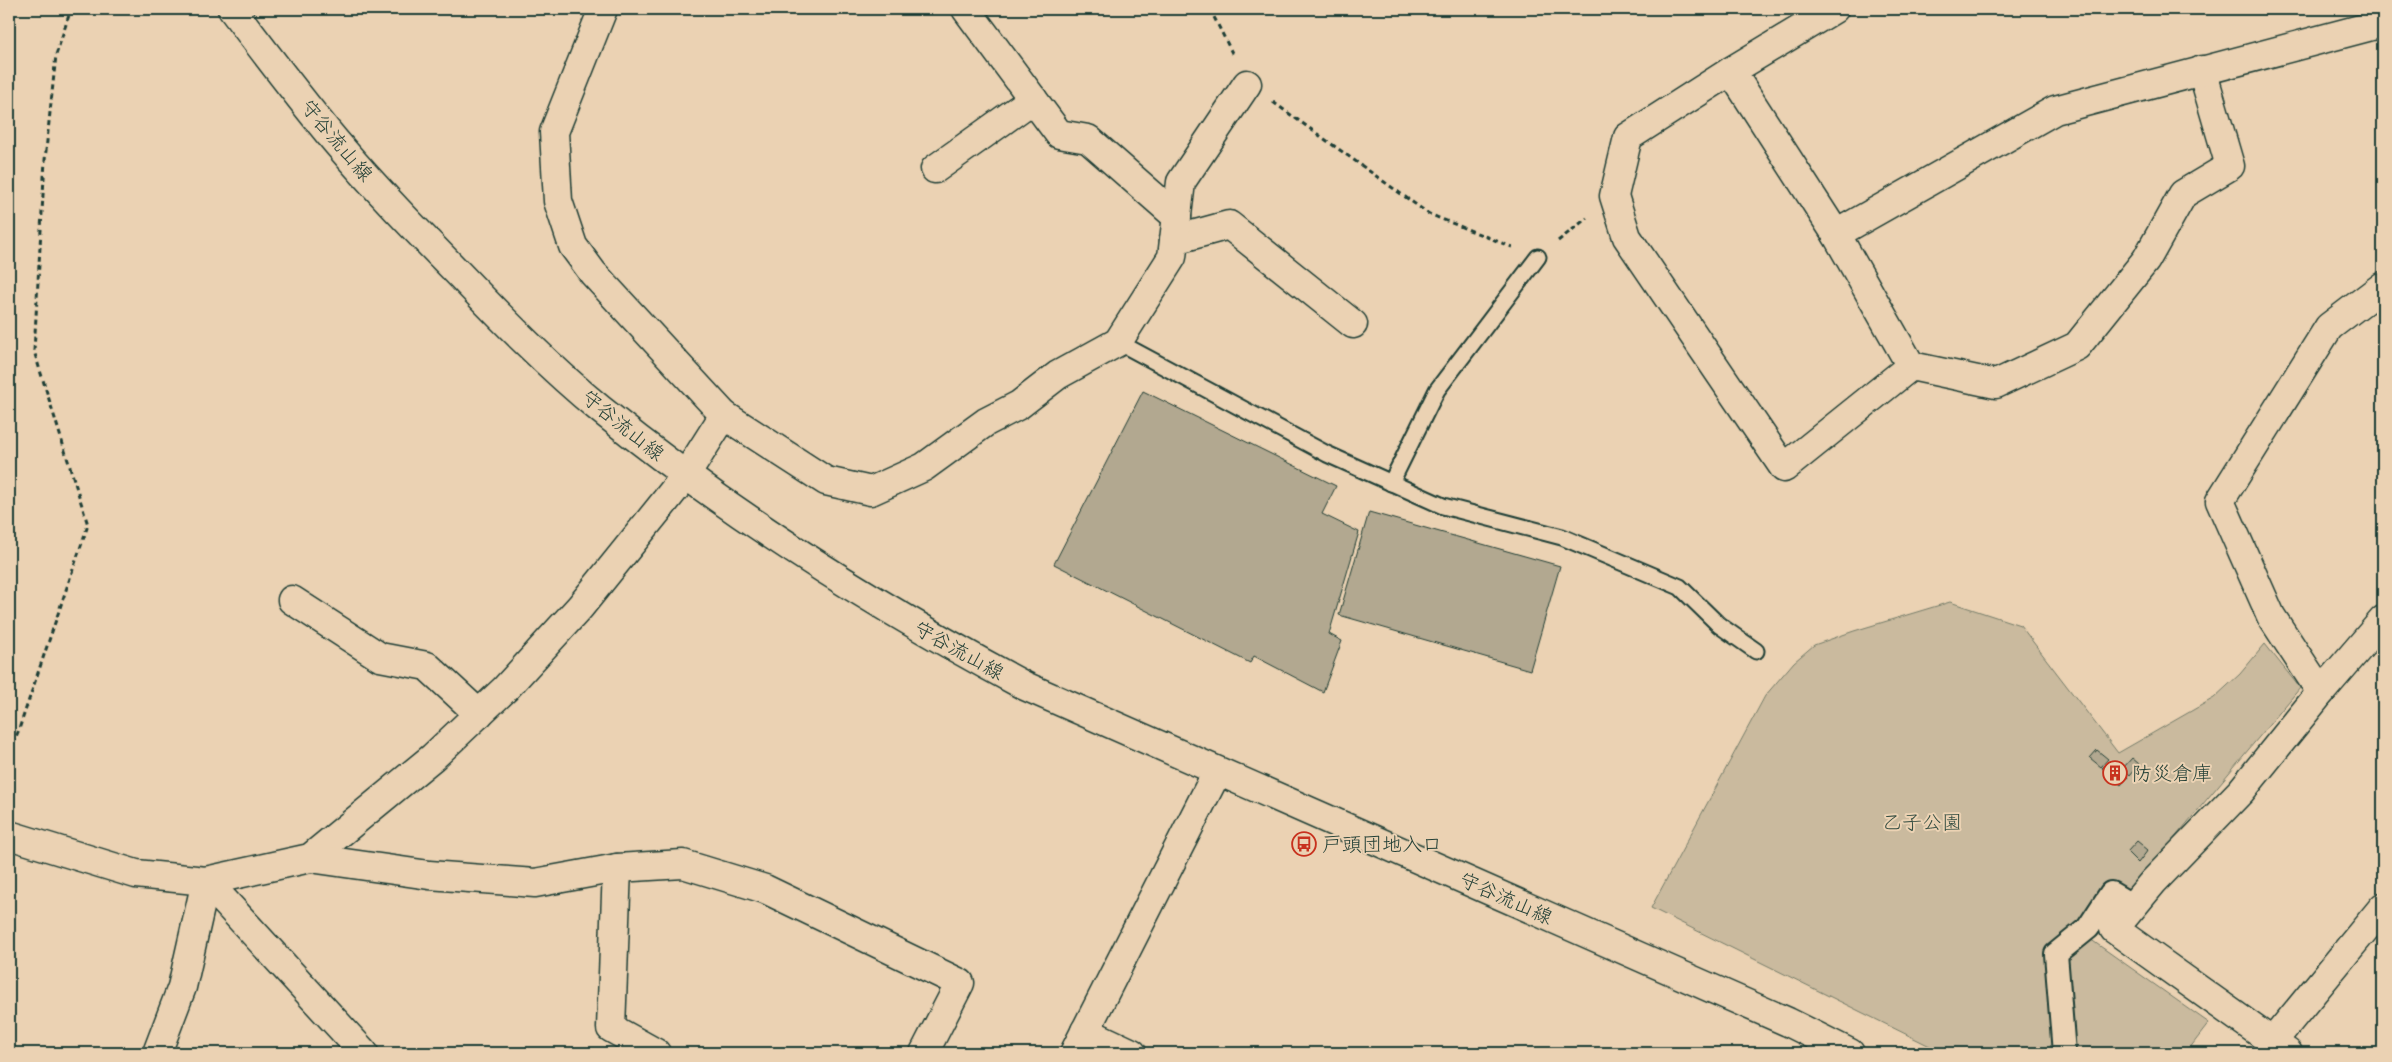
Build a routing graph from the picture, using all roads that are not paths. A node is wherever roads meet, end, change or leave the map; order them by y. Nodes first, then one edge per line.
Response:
1 (232, 9) edge
2 (603, 9) edge
3 (966, 9) edge
4 (1834, 9) edge
5 (2383, 23) edge
6 (2202, 70) junction
7 (1731, 71) junction
8 (1247, 84) road end
9 (1033, 99) junction
10 (935, 169) dead end
11 (1175, 228) junction
12 (1836, 234) junction
13 (1538, 257) road end
14 (2383, 286) edge
15 (1353, 324) dead end
16 (1118, 342) junction
17 (1911, 366) junction
18 (724, 415) junction
19 (686, 475) junction
20 (1391, 483) junction
21 (292, 600) dead end
22 (2383, 620) edge
23 (1756, 651) dead end
24 (2321, 692) junction
25 (479, 714) junction
26 (1216, 772) junction
27 (9, 835) edge
28 (310, 858) junction
29 (617, 868) junction
30 (206, 881) junction
31 (2133, 906) junction
32 (2383, 908) edge
33 (1080, 1042) edge
34 (2280, 1047) edge
35 (157, 1053) edge
36 (364, 1053) edge
37 (656, 1053) edge
38 (924, 1053) edge
39 (1132, 1053) edge
40 (1850, 1053) edge
41 (2064, 1053) edge

1 - 19 street, 守谷流山線
2 - 18 street
3 - 9 street
4 - 7 street
5 - 6 street
6 - 12 street
6 - 17 street
7 - 12 street
7 - 17 street
8 - 11 street
9 - 10 street
9 - 11 street
11 - 15 street
11 - 16 street
12 - 17 street
13 - 20 lane
14 - 24 street
16 - 18 street
16 - 20 lane
18 - 19 street
19 - 25 street
19 - 26 street, 守谷流山線
20 - 23 lane
21 - 25 street
22 - 24 street
24 - 31 street
25 - 28 street
26 - 33 street
26 - 40 street, 守谷流山線
27 - 30 street
28 - 29 street
28 - 30 street
29 - 37 street
29 - 38 street
30 - 35 street
30 - 36 street
31 - 34 street
31 - 41 street
32 - 34 street
33 - 39 street

